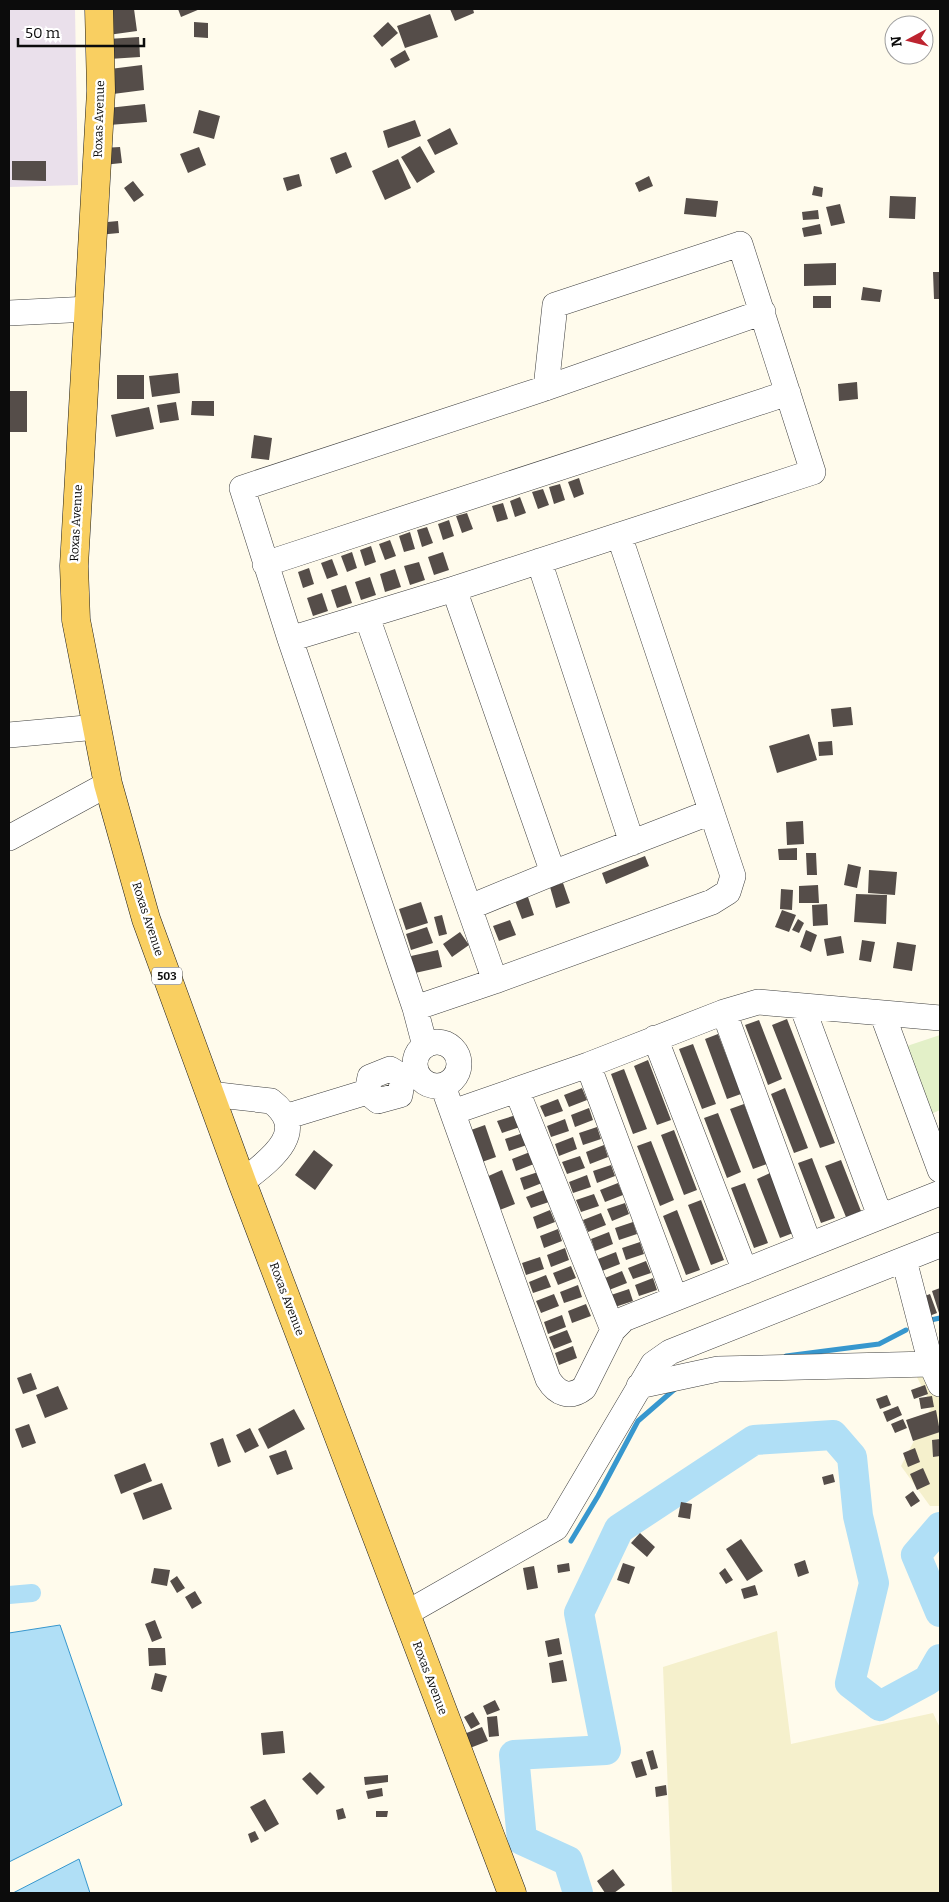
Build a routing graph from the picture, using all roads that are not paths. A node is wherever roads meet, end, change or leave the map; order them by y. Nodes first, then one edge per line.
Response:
1 (99, 9) edge
2 (89, 309) junction
3 (763, 312) junction
4 (9, 313) edge
5 (546, 388) junction
6 (788, 393) junction
7 (619, 535) junction
8 (539, 561) junction
9 (265, 564) junction
10 (454, 589) junction
11 (368, 617) junction
12 (290, 639) junction
13 (97, 727) junction
14 (9, 735) edge
15 (108, 784) junction
16 (711, 812) junction
17 (9, 838) edge
18 (632, 842) junction
19 (552, 873) junction
20 (470, 908) junction
21 (495, 981) junction
22 (802, 1006) junction
23 (416, 1008) junction
24 (724, 1012) junction
25 (882, 1013) junction
26 (940, 1018) edge
27 (655, 1038) junction
28 (425, 1046) junction
29 (588, 1065) junction
30 (410, 1075) junction
31 (443, 1086) junction
32 (517, 1091) junction
33 (210, 1094) junction
34 (453, 1112) junction
35 (285, 1117) junction
36 (940, 1170) edge
37 (242, 1182) junction
38 (940, 1193) edge
39 (880, 1216) junction
40 (809, 1244) junction
41 (940, 1245) edge
42 (904, 1260) junction
43 (746, 1271) junction
44 (675, 1298) junction
45 (613, 1330) junction
46 (936, 1374) edge
47 (639, 1386) junction
48 (405, 1614) junction
49 (512, 1893) edge

1 - 2 main road, Roxas Avenue / 503
2 - 4 street
2 - 13 main road, Roxas Avenue / 503
3 - 5 street
3 - 5 street
3 - 6 street
5 - 9 street
6 - 7 street
6 - 9 street
7 - 8 street
7 - 16 street
8 - 10 street
8 - 18 street
9 - 12 street
10 - 11 street
10 - 19 street
11 - 12 street
11 - 20 street
12 - 23 street
13 - 14 street
13 - 15 main road, Roxas Avenue / 503
15 - 17 street
15 - 33 main road, Roxas Avenue / 503
16 - 18 street
16 - 21 street
18 - 19 street
19 - 20 street
20 - 21 street
21 - 23 street
22 - 24 street
22 - 25 street
22 - 39 street
23 - 28 street
24 - 27 street
24 - 40 street
25 - 26 street
25 - 36 street
27 - 29 street
27 - 43 street
28 - 30 street
28 - 31 street
29 - 32 street
29 - 44 street
30 - 31 street
30 - 35 street
31 - 34 street
32 - 34 street
32 - 45 street
33 - 35 street
33 - 37 main road, Roxas Avenue / 503
34 - 45 street
35 - 37 street
37 - 48 main road, Roxas Avenue / 503
38 - 39 street
39 - 40 street
40 - 43 street
41 - 42 street
42 - 46 street
42 - 47 street
43 - 44 street
44 - 45 street
46 - 47 street
47 - 48 street
48 - 49 main road, Roxas Avenue / 503

